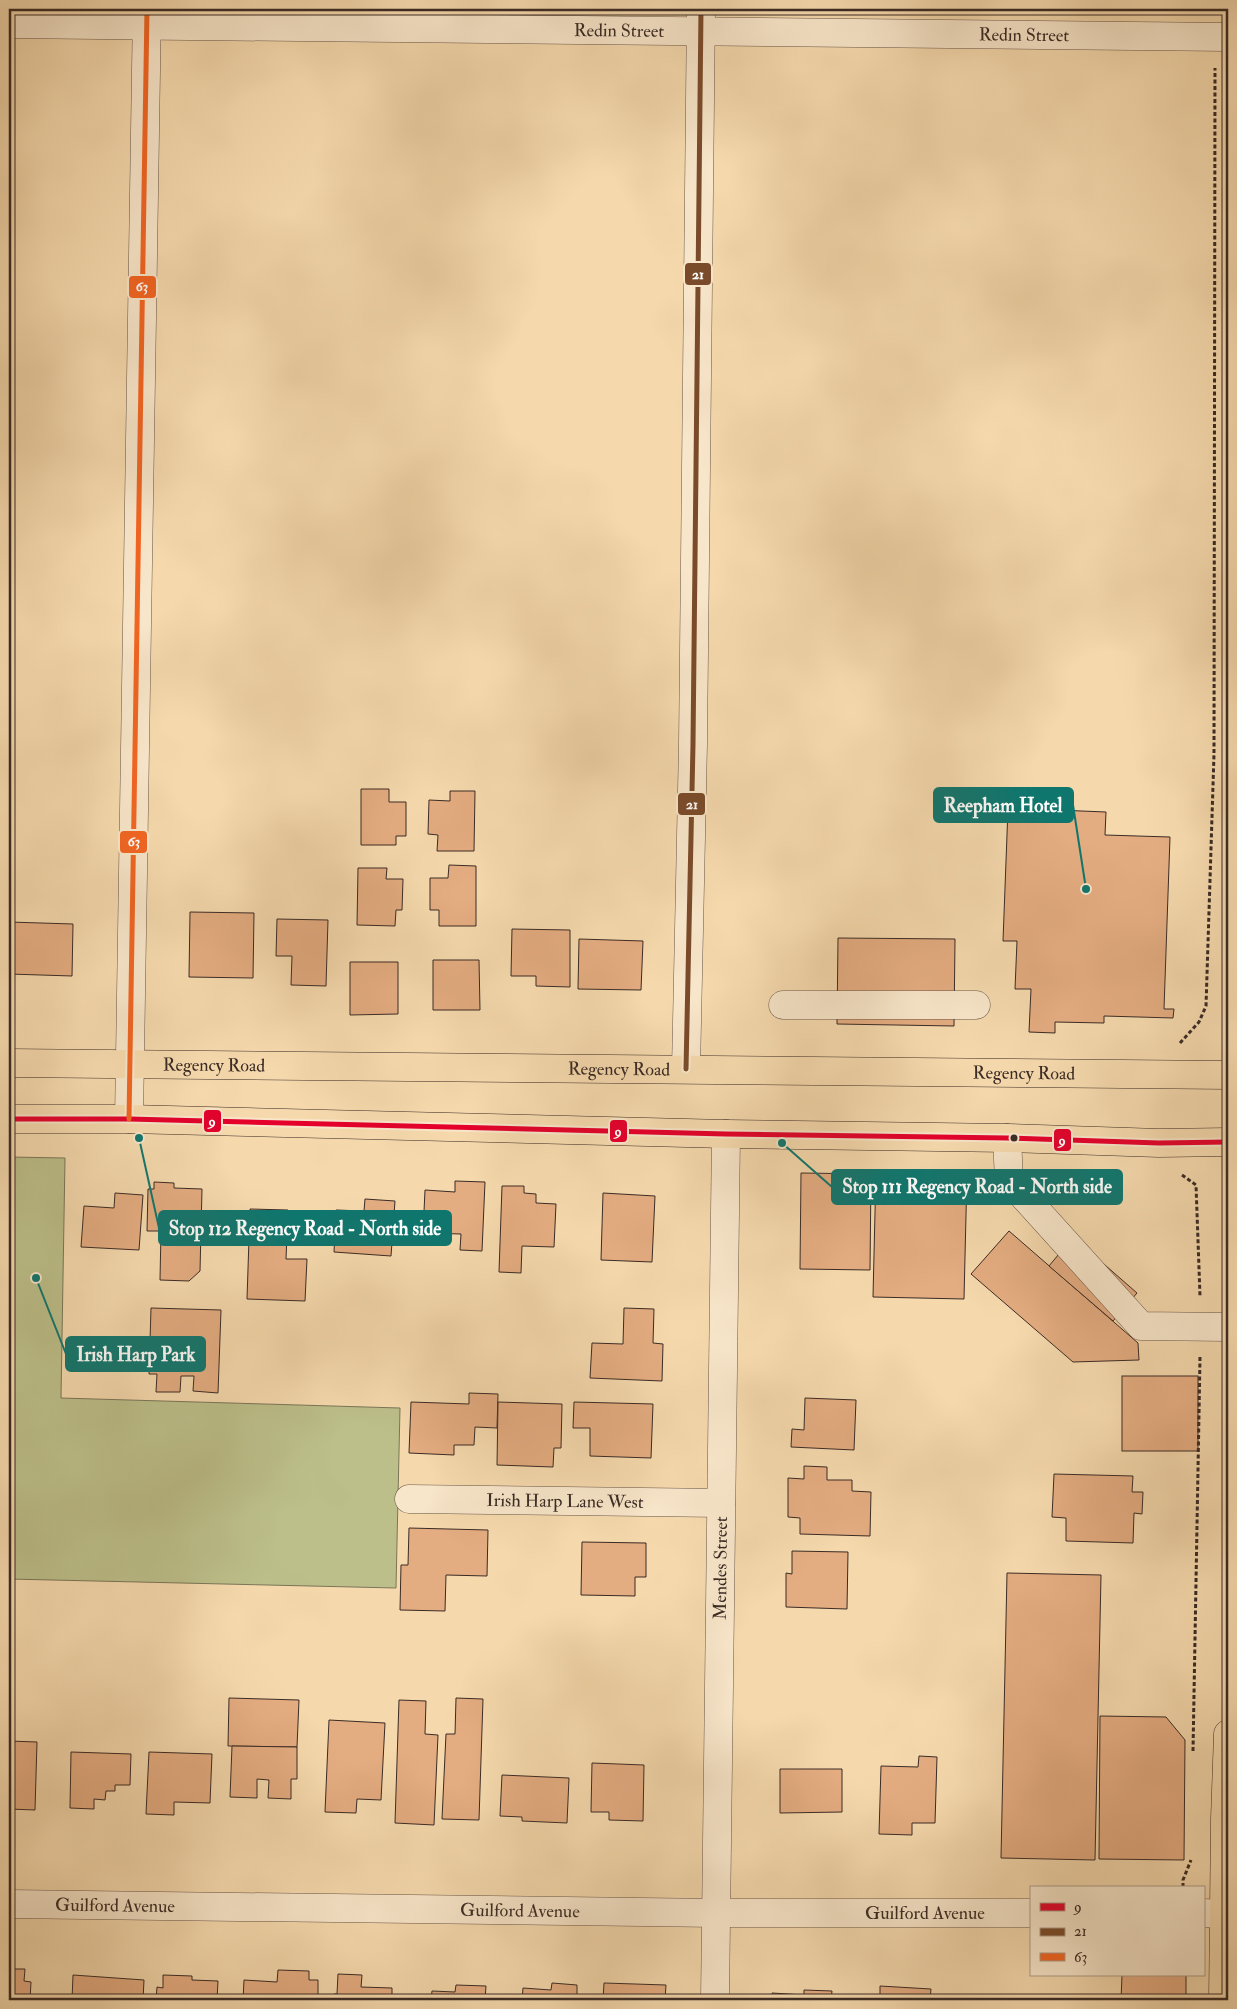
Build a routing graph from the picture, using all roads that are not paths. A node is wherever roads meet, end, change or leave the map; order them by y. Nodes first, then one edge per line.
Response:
1 (147, 17) edge
2 (701, 20) edge
3 (9, 24) edge
4 (1222, 37) edge
5 (783, 1005) dead end
6 (976, 1005) dead end
7 (9, 1063) edge
8 (130, 1064) junction
9 (686, 1069) junction
10 (1228, 1076) edge
11 (9, 1119) edge
12 (129, 1119) junction
13 (726, 1134) junction
14 (1007, 1138) junction
15 (1228, 1142) edge
16 (1228, 1327) edge
17 (409, 1499) dead end
18 (721, 1503) junction
19 (1228, 1734) edge
20 (9, 1904) edge
21 (716, 1913) junction
22 (1030, 1913) edge
23 (1214, 1914) edge
24 (716, 2000) edge
25 (1223, 2000) edge

1 - 2 street, Redin Street
1 - 3 street, Redin Street
1 - 8 street
2 - 4 street, Redin Street
2 - 9 street
5 - 6 street
7 - 8 main road, Regency Road
8 - 9 main road, Regency Road
8 - 12 street
9 - 10 main road, Regency Road
11 - 12 main road
12 - 13 main road
13 - 14 main road
13 - 18 street, Mendes Street
14 - 15 main road
14 - 16 street
17 - 18 street, Irish Harp Lane West
18 - 21 street, Mendes Street
19 - 23 main road
20 - 21 street, Guilford Avenue
21 - 22 street, Guilford Avenue
21 - 24 street, Mendes Street
23 - 25 main road

